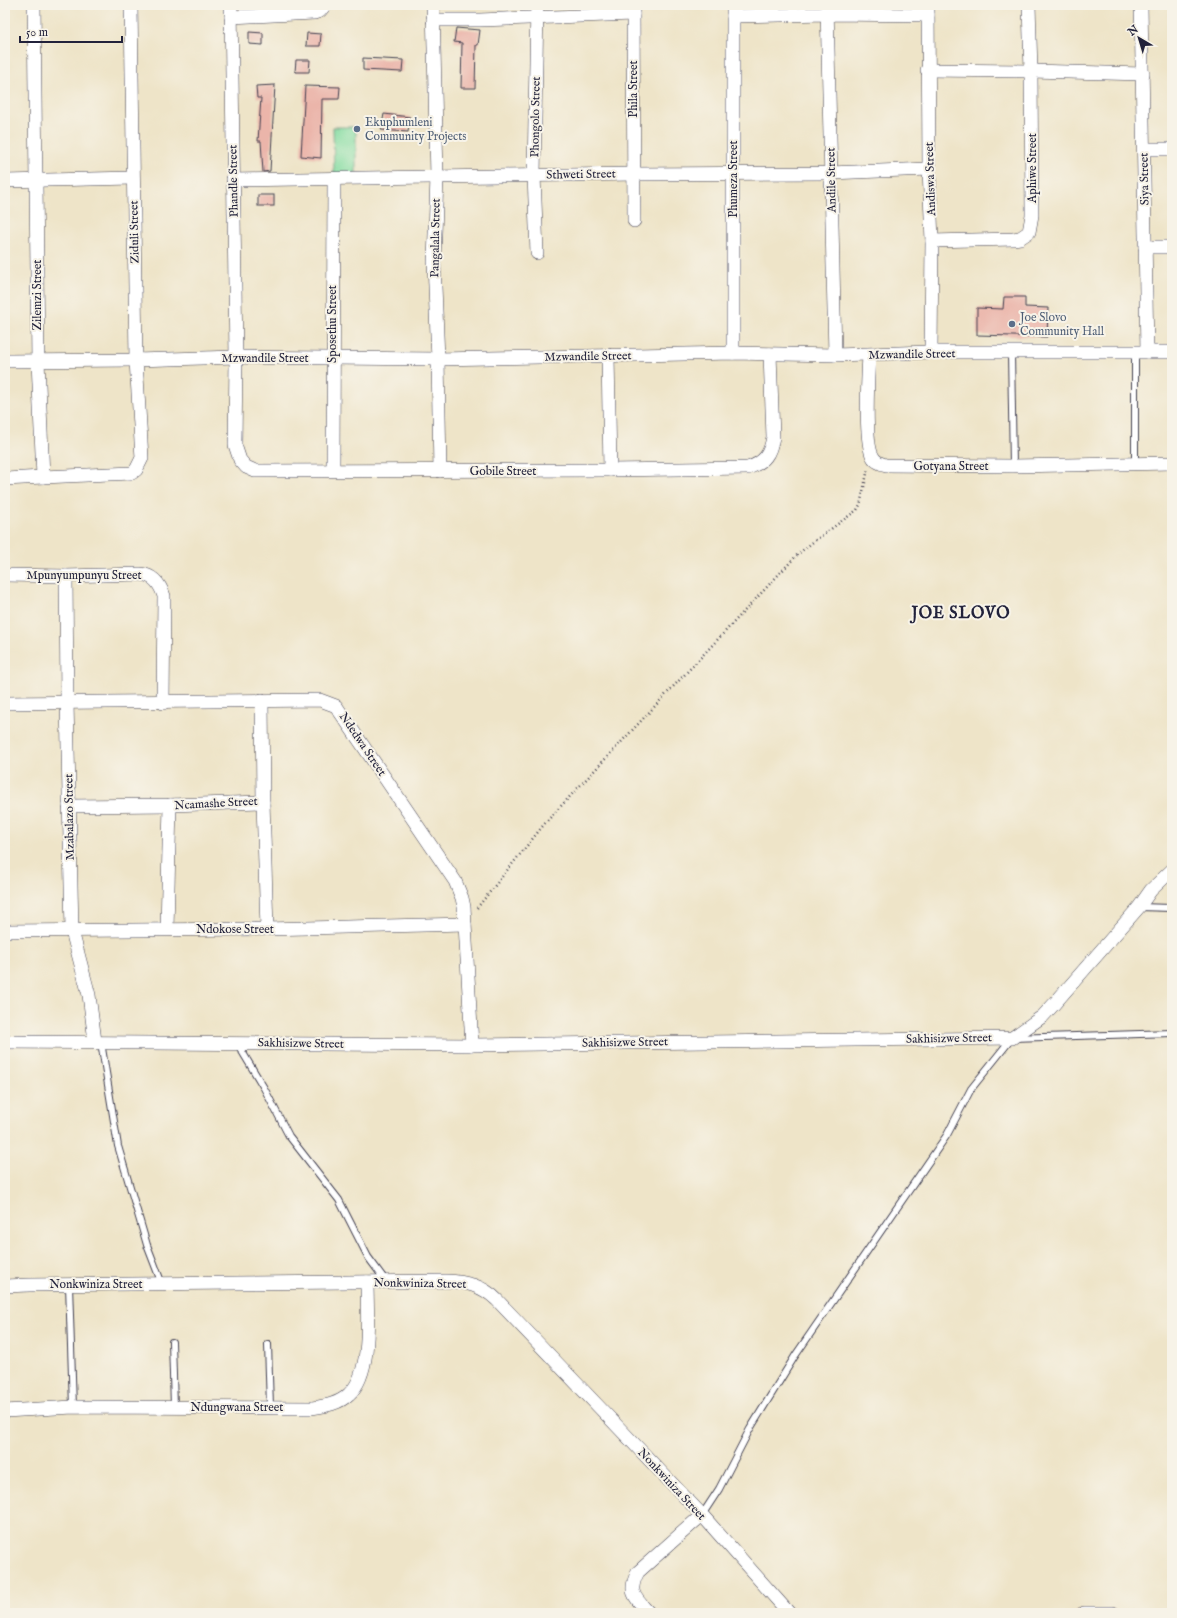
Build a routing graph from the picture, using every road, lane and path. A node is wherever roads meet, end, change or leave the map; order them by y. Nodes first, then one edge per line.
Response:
1 (34, 5) edge
2 (132, 5) edge
3 (325, 5) edge
4 (433, 5) edge
5 (1029, 5) edge
6 (1141, 5) edge
7 (633, 10) edge
8 (827, 10) edge
9 (928, 10) edge
10 (231, 11) edge
11 (537, 11) edge
12 (733, 11) edge
13 (433, 20) junction
14 (928, 70) junction
15 (1031, 71) junction
16 (1143, 74) junction
17 (1144, 149) junction
18 (1172, 149) edge
19 (929, 169) junction
20 (830, 173) junction
21 (634, 174) junction
22 (733, 174) junction
23 (534, 175) junction
24 (437, 177) junction
25 (133, 178) junction
26 (334, 179) junction
27 (37, 180) junction
28 (233, 180) junction
29 (5, 181) edge
30 (634, 221) dead end
31 (932, 241) junction
32 (1145, 247) junction
33 (1172, 247) edge
34 (537, 253) dead end
35 (931, 352) junction
36 (1141, 352) junction
37 (1172, 352) edge
38 (733, 353) junction
39 (1011, 353) junction
40 (770, 354) junction
41 (608, 355) junction
42 (835, 355) junction
43 (868, 355) junction
44 (236, 357) junction
45 (332, 358) junction
46 (438, 359) junction
47 (136, 360) junction
48 (38, 361) junction
49 (5, 362) edge
50 (873, 457) junction
51 (1135, 463) junction
52 (1172, 463) edge
53 (1013, 466) junction
54 (333, 470) junction
55 (610, 470) junction
56 (440, 471) junction
57 (43, 477) junction
58 (5, 479) edge
59 (5, 575) edge
60 (66, 576) junction
61 (262, 700) junction
62 (67, 702) junction
63 (5, 703) edge
64 (162, 703) junction
65 (263, 802) junction
66 (170, 805) junction
67 (69, 806) junction
68 (1172, 870) edge
69 (1139, 907) junction
70 (1172, 908) edge
71 (465, 924) junction
72 (167, 929) junction
73 (267, 929) junction
74 (5, 931) edge
75 (72, 931) junction
76 (1172, 1033) edge
77 (1012, 1038) junction
78 (98, 1041) junction
79 (5, 1042) edge
80 (237, 1042) junction
81 (472, 1045) junction
82 (367, 1282) junction
83 (386, 1282) junction
84 (69, 1284) junction
85 (162, 1284) junction
86 (5, 1286) edge
87 (172, 1342) dead end
88 (268, 1344) dead end
89 (73, 1407) junction
90 (174, 1407) junction
91 (270, 1407) junction
92 (5, 1411) edge
93 (702, 1515) junction
94 (650, 1613) edge
95 (789, 1613) edge
96 (1084, 1613) edge
97 (1113, 1613) edge

1 - 27 street, Zilemzi Street
2 - 25 street, Ziduli Street
3 - 10 street
4 - 13 street, Pangalala Street
5 - 15 street, Aphiwe Street
6 - 16 street, Siya Street
7 - 11 street
7 - 21 street, Phila Street
8 - 9 street
8 - 12 street
8 - 20 street, Andile Street
9 - 14 street, Andiswa Street
10 - 28 street, Phandle Street
11 - 13 street
11 - 23 street, Phongolo Street
12 - 22 street, Phumeza Street
13 - 24 street, Pangalala Street
14 - 15 street
14 - 19 street, Andiswa Street
15 - 16 street
15 - 31 street, Aphiwe Street
16 - 17 street, Siya Street
17 - 18 street
17 - 32 street, Siya Street
19 - 20 street, Sthweti Street
19 - 31 street, Andiswa Street
20 - 22 street, Sthweti Street
20 - 42 street, Andile Street
21 - 22 street, Sthweti Street
21 - 23 street, Sthweti Street
21 - 30 street, Phila Street
22 - 38 street, Phumeza Street
23 - 24 street, Sthweti Street
23 - 34 street, Phongolo Street
24 - 26 street, Sthweti Street
24 - 46 street, Pangalala Street
25 - 27 street
25 - 47 street, Ziduli Street
26 - 28 street, Sthweti Street
26 - 45 street, Sposethu Street
27 - 29 street
27 - 48 street, Zilemzi Street
28 - 44 street, Phandle Street
31 - 35 street, Andiswa Street
32 - 33 street
32 - 36 street, Siya Street
35 - 39 street, Mzwandile Street
35 - 43 street, Mzwandile Street
36 - 37 street, Mzwandile Street
36 - 39 street, Mzwandile Street
36 - 51 lane
38 - 40 street, Mzwandile Street
38 - 41 street, Mzwandile Street
39 - 53 lane
40 - 42 street, Mzwandile Street
40 - 55 street, Gobile Street
41 - 46 street, Mzwandile Street
41 - 55 street
42 - 43 street, Mzwandile Street
43 - 50 street
44 - 45 street, Mzwandile Street
44 - 47 street, Mzwandile Street
44 - 54 street, Gobile Street
45 - 46 street, Mzwandile Street
45 - 54 street, Sposethu Street
46 - 56 street, Pangalala Street
47 - 48 street, Mzwandile Street
47 - 57 street, Ziduli Street
48 - 49 street, Mzwandile Street
48 - 57 street, Zilemzi Street
50 - 53 street, Gotyana Street
50 - 71 path
51 - 52 street, Gotyana Street
51 - 53 street, Gotyana Street
54 - 56 street, Gobile Street
55 - 56 street, Gobile Street
57 - 58 street
59 - 60 street, Mpunyumpunyu Street
60 - 62 street, Mzabalazo Street
60 - 64 street, Mpunyumpunyu Street
61 - 64 street, Ndedwa Street
61 - 65 street, Ncamashe Street
61 - 71 street, Ndedwa Street
62 - 63 street, Ndedwa Street
62 - 64 street, Ndedwa Street
62 - 67 street, Mzabalazo Street
65 - 66 street, Ncamashe Street
65 - 73 street
66 - 67 street, Ncamashe Street
66 - 72 street
67 - 75 street, Mzabalazo Street
68 - 69 street
69 - 70 lane
69 - 77 street
71 - 73 street, Ndokose Street
71 - 81 street, Ndedwa Street
72 - 73 street, Ndokose Street
72 - 75 street, Ndokose Street
74 - 75 street, Ndokose Street
75 - 78 street, Mzabalazo Street
76 - 77 lane
77 - 81 street, Sakhisizwe Street
77 - 93 lane
78 - 79 street, Sakhisizwe Street
78 - 80 street, Sakhisizwe Street
78 - 85 lane
80 - 81 street, Sakhisizwe Street
80 - 83 lane
82 - 83 street, Nonkwiniza Street
82 - 85 street, Nonkwiniza Street
82 - 91 street, Ndungwana Street
83 - 93 street, Nonkwiniza Street
84 - 85 street, Nonkwiniza Street
84 - 86 street, Nonkwiniza Street
84 - 89 lane
87 - 90 lane
88 - 91 lane
89 - 90 street, Ndungwana Street
89 - 92 street, Ndungwana Street
90 - 91 street, Ndungwana Street
93 - 94 street
93 - 95 street, Nonkwiniza Street
96 - 97 street

